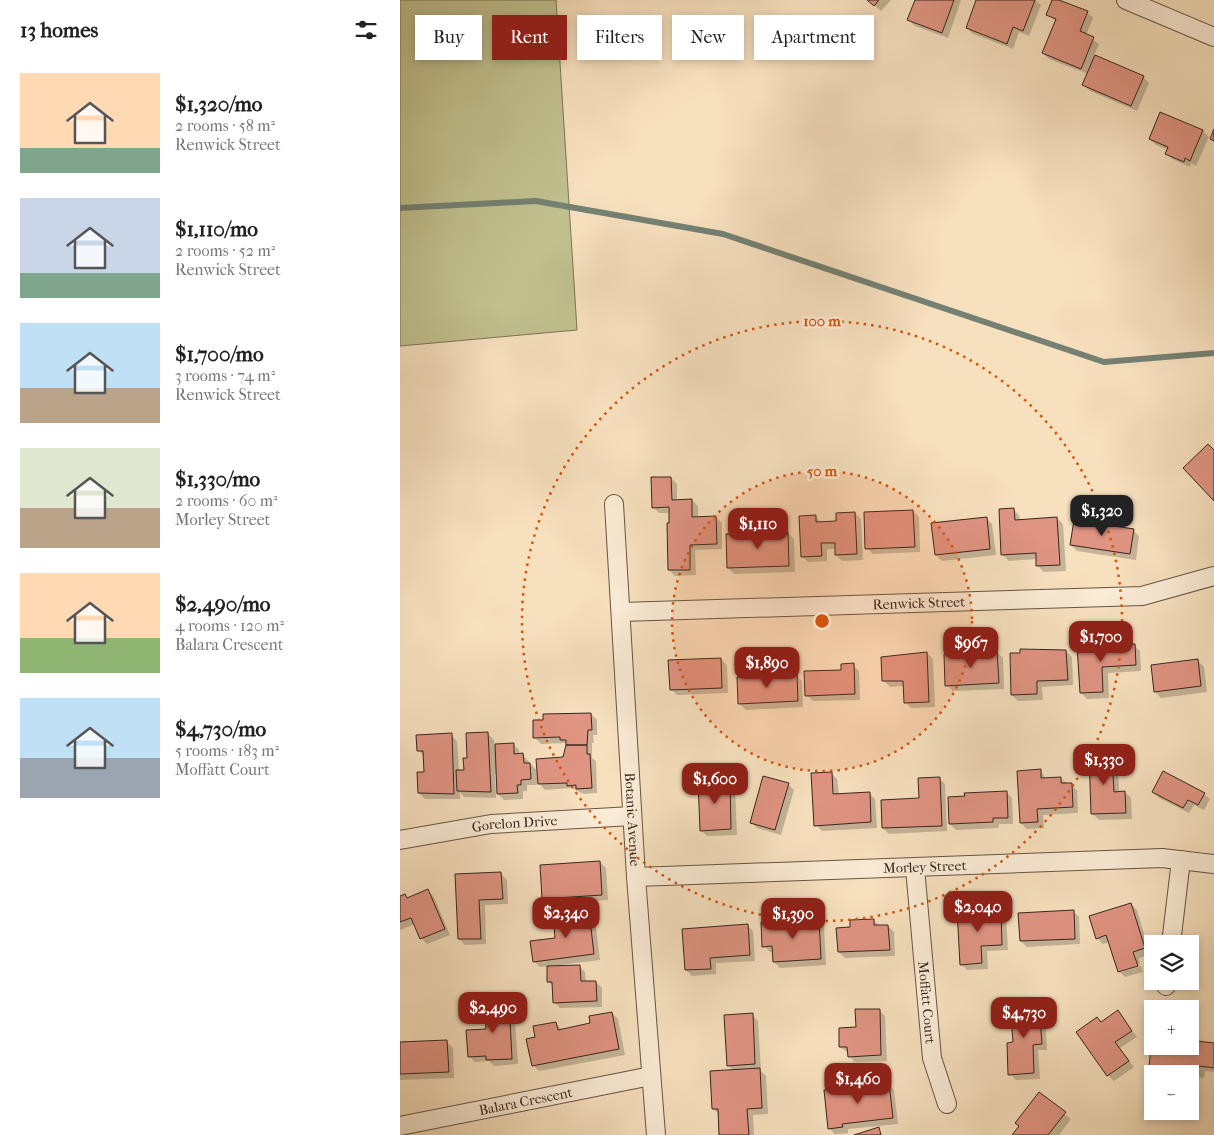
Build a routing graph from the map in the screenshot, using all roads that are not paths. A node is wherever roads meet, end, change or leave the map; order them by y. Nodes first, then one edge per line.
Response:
1 (1126, 0) edge
2 (1214, 37) edge
3 (614, 504) dead end
4 (1214, 576) edge
5 (621, 612) junction
6 (632, 816) junction
7 (400, 840) edge
8 (1181, 860) junction
9 (1214, 864) edge
10 (915, 868) junction
11 (636, 877) junction
12 (1172, 935) edge
13 (651, 1076) junction
14 (947, 1104) dead end
15 (400, 1126) edge
16 (656, 1135) edge

1 - 2 street
3 - 5 street, Botanic Avenue
4 - 5 street, Renwick Street
5 - 6 street, Botanic Avenue
6 - 7 street, Gorelon Drive
6 - 11 street, Botanic Avenue
8 - 9 street, Morley Street
8 - 10 street, Morley Street
8 - 12 street
10 - 11 street, Morley Street
10 - 14 street, Moffatt Court
11 - 13 street, Botanic Avenue
13 - 15 street, Balara Crescent
13 - 16 street, Botanic Avenue

